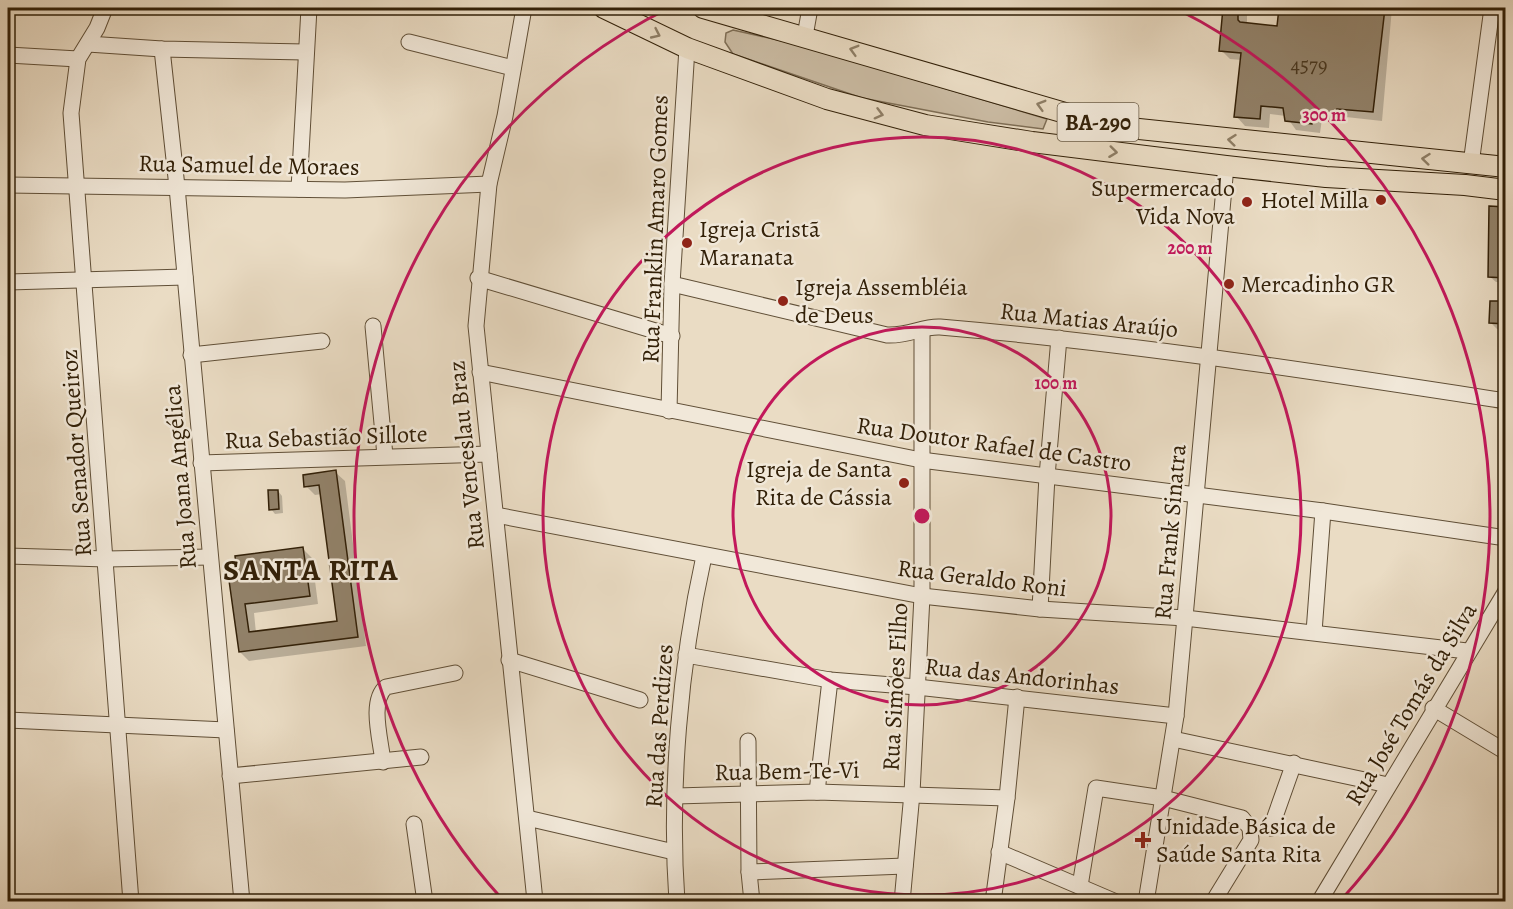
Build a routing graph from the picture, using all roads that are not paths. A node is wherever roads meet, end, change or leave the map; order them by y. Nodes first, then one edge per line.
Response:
1 (105, 8) edge
2 (309, 8) edge
3 (524, 8) edge
4 (810, 8) edge
5 (1492, 8) edge
6 (711, 9) edge
7 (606, 10) edge
8 (805, 36) junction
9 (409, 42) dead end
10 (88, 44) junction
11 (687, 48) junction
12 (162, 49) junction
13 (305, 52) junction
14 (8, 55) edge
15 (78, 59) junction
16 (513, 68) junction
17 (1358, 152) junction
18 (1471, 164) junction
19 (1226, 166) junction
20 (1506, 167) edge
21 (1326, 177) junction
22 (489, 184) junction
23 (8, 185) edge
24 (78, 186) junction
25 (177, 187) junction
26 (299, 189) junction
27 (1506, 190) edge
28 (184, 277) junction
29 (478, 278) junction
30 (86, 280) junction
31 (8, 282) edge
32 (672, 284) junction
33 (374, 326) dead end
34 (922, 330) junction
35 (672, 336) junction
36 (1059, 338) junction
37 (322, 341) dead end
38 (191, 355) junction
39 (1210, 355) junction
40 (480, 372) junction
41 (1506, 401) edge
42 (669, 411) junction
43 (489, 454) junction
44 (385, 456) junction
45 (921, 460) junction
46 (201, 464) junction
47 (1047, 476) junction
48 (1196, 496) junction
49 (1323, 511) junction
50 (496, 515) junction
51 (1506, 538) edge
52 (8, 556) edge
53 (704, 556) junction
54 (210, 557) junction
55 (106, 559) junction
56 (1506, 591) edge
57 (922, 596) junction
58 (1040, 609) junction
59 (1499, 616) edge
60 (1185, 618) junction
61 (1314, 632) junction
62 (1467, 651) junction
63 (686, 655) junction
64 (509, 660) junction
65 (455, 673) dead end
66 (830, 681) junction
67 (917, 687) junction
68 (1017, 697) junction
69 (640, 700) dead end
70 (1433, 708) junction
71 (1176, 716) junction
72 (8, 720) edge
73 (117, 726) junction
74 (226, 730) junction
75 (1173, 739) junction
76 (748, 741) dead end
77 (1506, 752) edge
78 (421, 757) dead end
79 (383, 762) junction
80 (1294, 764) junction
81 (230, 776) junction
82 (1388, 785) junction
83 (817, 792) junction
84 (912, 793) junction
85 (747, 794) junction
86 (676, 796) junction
87 (1007, 798) junction
88 (1163, 798) junction
89 (527, 818) junction
90 (414, 824) dead end
91 (1270, 828) dead end
92 (674, 852) junction
93 (999, 852) junction
94 (905, 866) junction
95 (749, 872) junction
96 (1080, 886) junction
97 (535, 901) edge
98 (131, 902) edge
99 (242, 902) edge
100 (425, 902) edge
101 (677, 902) edge
102 (752, 902) edge
103 (902, 902) edge
104 (993, 902) edge
105 (1116, 902) edge
106 (1146, 902) edge
107 (1213, 902) edge
108 (1318, 902) edge

1 - 10 street, Rua Senador Queiroz
2 - 13 street
3 - 16 street, Rua Venceslau Braz
4 - 8 street
5 - 18 street
6 - 8 main road, BA-290
7 -> 11 main road, BA-290
17 -> 8 main road, BA-290
9 - 16 street
10 - 12 street
10 - 15 street, Rua Senador Queiroz
11 -> 19 main road, BA-290
11 - 32 street, Rua Franklin Amaro Gomes
12 - 13 street
12 - 25 street, Rua Joana Angélica
13 - 26 street
14 - 15 street
15 - 24 street, Rua Senador Queiroz
16 - 22 street, Rua Venceslau Braz
18 -> 17 main road, BA-290
17 - 21 main road
18 - 20 main road, BA-290
19 - 21 main road, BA-290
19 - 39 street, Rua Frank Sinatra
21 - 27 main road, BA-290
22 - 26 street, Rua Samuel de Moraes
22 - 29 street, Rua Venceslau Braz
23 - 24 street, Rua Samuel de Moraes
24 - 25 street, Rua Samuel de Moraes
24 - 30 street, Rua Senador Queiroz
25 - 26 street, Rua Samuel de Moraes
25 - 28 street, Rua Joana Angélica
28 - 30 street
28 - 38 street, Rua Joana Angélica
29 - 35 street
29 - 40 street, Rua Venceslau Braz
30 - 31 street
30 - 55 street, Rua Senador Queiroz
32 - 34 street, Rua Matias Araújo
32 - 35 street, Rua Franklin Amaro Gomes
33 - 44 street
34 - 36 street, Rua Matias Araújo
34 - 45 street, Rua Simões Filho
35 - 42 street, Rua Franklin Amaro Gomes
36 - 39 street, Rua Matias Araújo
36 - 47 street
37 - 38 street
38 - 46 street, Rua Joana Angélica
39 - 41 street, Rua Matias Araújo
39 - 48 street, Rua Frank Sinatra
40 - 42 street, Rua Doutor Rafael de Castro
40 - 43 street, Rua Venceslau Braz
42 - 45 street, Rua Doutor Rafael de Castro
43 - 44 street, Rua Sebastião Sillote
43 - 50 street, Rua Venceslau Braz
44 - 46 street, Rua Sebastião Sillote
45 - 47 street, Rua Doutor Rafael de Castro
45 - 57 street, Rua Simões Filho
46 - 54 street, Rua Joana Angélica
47 - 48 street, Rua Doutor Rafael de Castro
47 - 58 street
48 - 49 street, Rua Doutor Rafael de Castro
48 - 60 street, Rua Frank Sinatra
49 - 51 street, Rua Doutor Rafael de Castro
49 - 61 street
50 - 53 street, Rua Geraldo Roni
50 - 64 street, Rua Venceslau Braz
52 - 55 street
53 - 57 street, Rua Geraldo Roni
53 - 63 street, Rua das Perdizes
54 - 55 street
54 - 74 street, Rua Joana Angélica
55 - 73 street, Rua Senador Queiroz
56 - 59 street, Rua José Tomás da Silva
57 - 58 street, Rua Geraldo Roni
57 - 67 street, Rua Simões Filho
58 - 60 street, Rua Geraldo Roni
59 - 62 street, Rua José Tomás da Silva
60 - 61 street, Rua Geraldo Roni
60 - 71 street, Rua Frank Sinatra
61 - 62 street, Rua Geraldo Roni
62 - 70 street, Rua José Tomás da Silva
63 - 66 street, Rua das Andorinhas
63 - 86 street, Rua das Perdizes
64 - 69 street
64 - 89 street, Rua Venceslau Braz
65 - 79 street
66 - 67 street, Rua das Andorinhas
66 - 83 street
67 - 68 street, Rua das Andorinhas
67 - 84 street, Rua Simões Filho
68 - 71 street, Rua das Andorinhas
68 - 87 street
70 - 77 street
70 - 82 street, Rua José Tomás da Silva
71 - 75 street, Rua Frank Sinatra
72 - 73 street
73 - 74 street
73 - 98 street, Rua Senador Queiroz
74 - 81 street, Rua Joana Angélica
75 - 80 street
75 - 88 street, Rua Frank Sinatra
76 - 85 street
78 - 79 street
79 - 81 street
80 - 82 street
80 - 91 street
81 - 99 street, Rua Joana Angélica
82 - 108 street, Rua José Tomás da Silva
83 - 84 street, Rua Bem-Te-Vi
83 - 85 street, Rua Bem-Te-Vi
84 - 87 street, Rua Bem-Te-Vi
84 - 94 street, Rua Simões Filho
85 - 86 street, Rua Bem-Te-Vi
85 - 95 street
86 - 92 street, Rua das Perdizes
87 - 93 street
88 - 96 street
88 - 106 street, Rua Frank Sinatra
88 - 107 street
89 - 92 street
89 - 97 street, Rua Venceslau Braz
90 - 100 street
92 - 101 street, Rua das Perdizes
93 - 96 street
93 - 104 street
94 - 95 street
94 - 103 street, Rua Simões Filho
95 - 102 street
96 - 105 street

